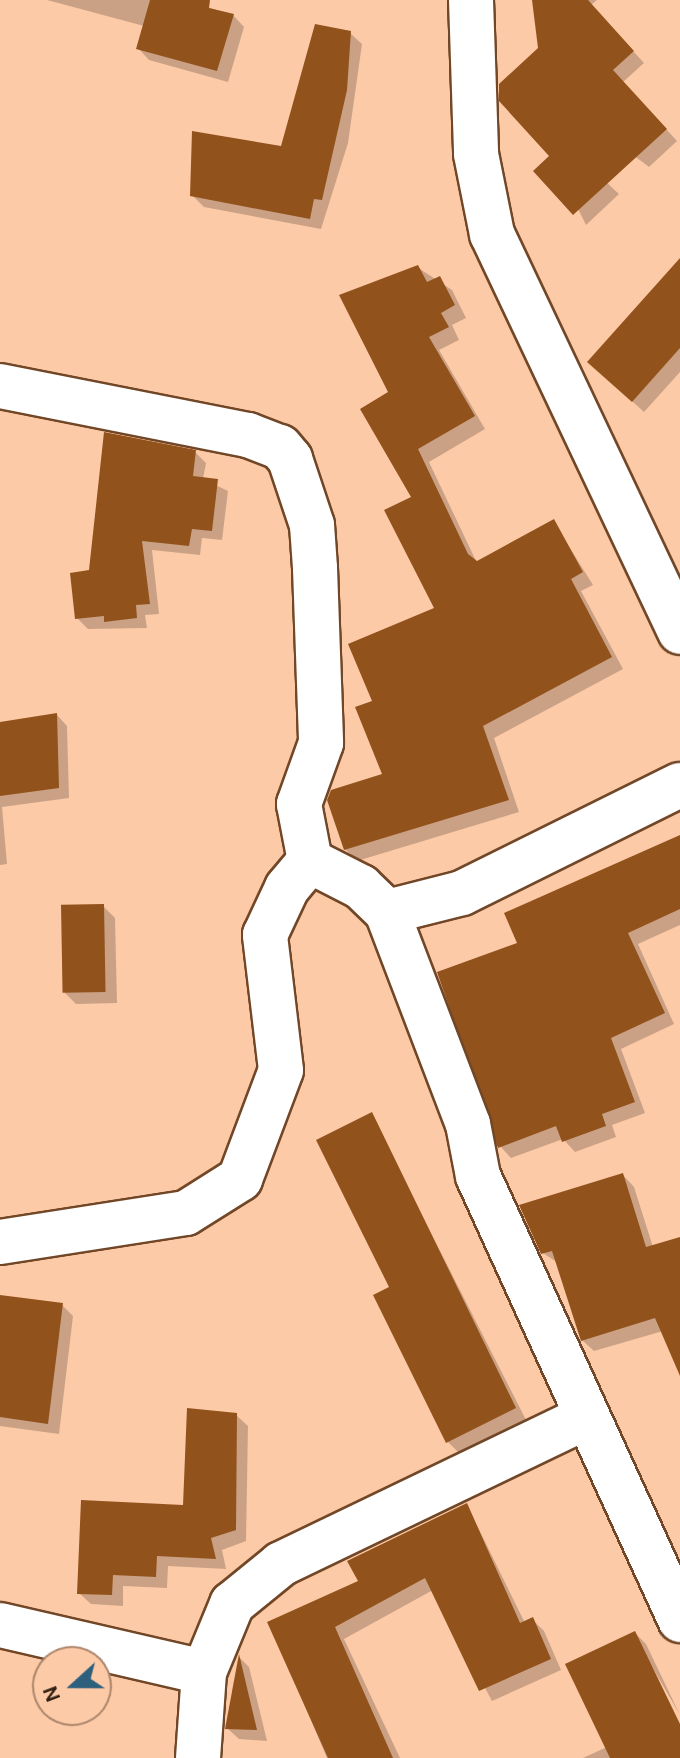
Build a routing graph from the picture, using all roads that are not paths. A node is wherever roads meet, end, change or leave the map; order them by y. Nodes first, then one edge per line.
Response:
1 (471, 0) edge
2 (0, 386) edge
3 (680, 632) edge
4 (680, 785) edge
5 (310, 861) junction
6 (387, 912) junction
7 (0, 1242) edge
8 (584, 1418) junction
9 (680, 1620) edge
10 (0, 1625) edge
11 (204, 1672) junction
12 (198, 1758) edge

1 - 3 street
2 - 5 street
4 - 6 street
5 - 6 street
5 - 7 street
6 - 8 street
8 - 9 street
8 - 11 street
10 - 11 street
11 - 12 street

